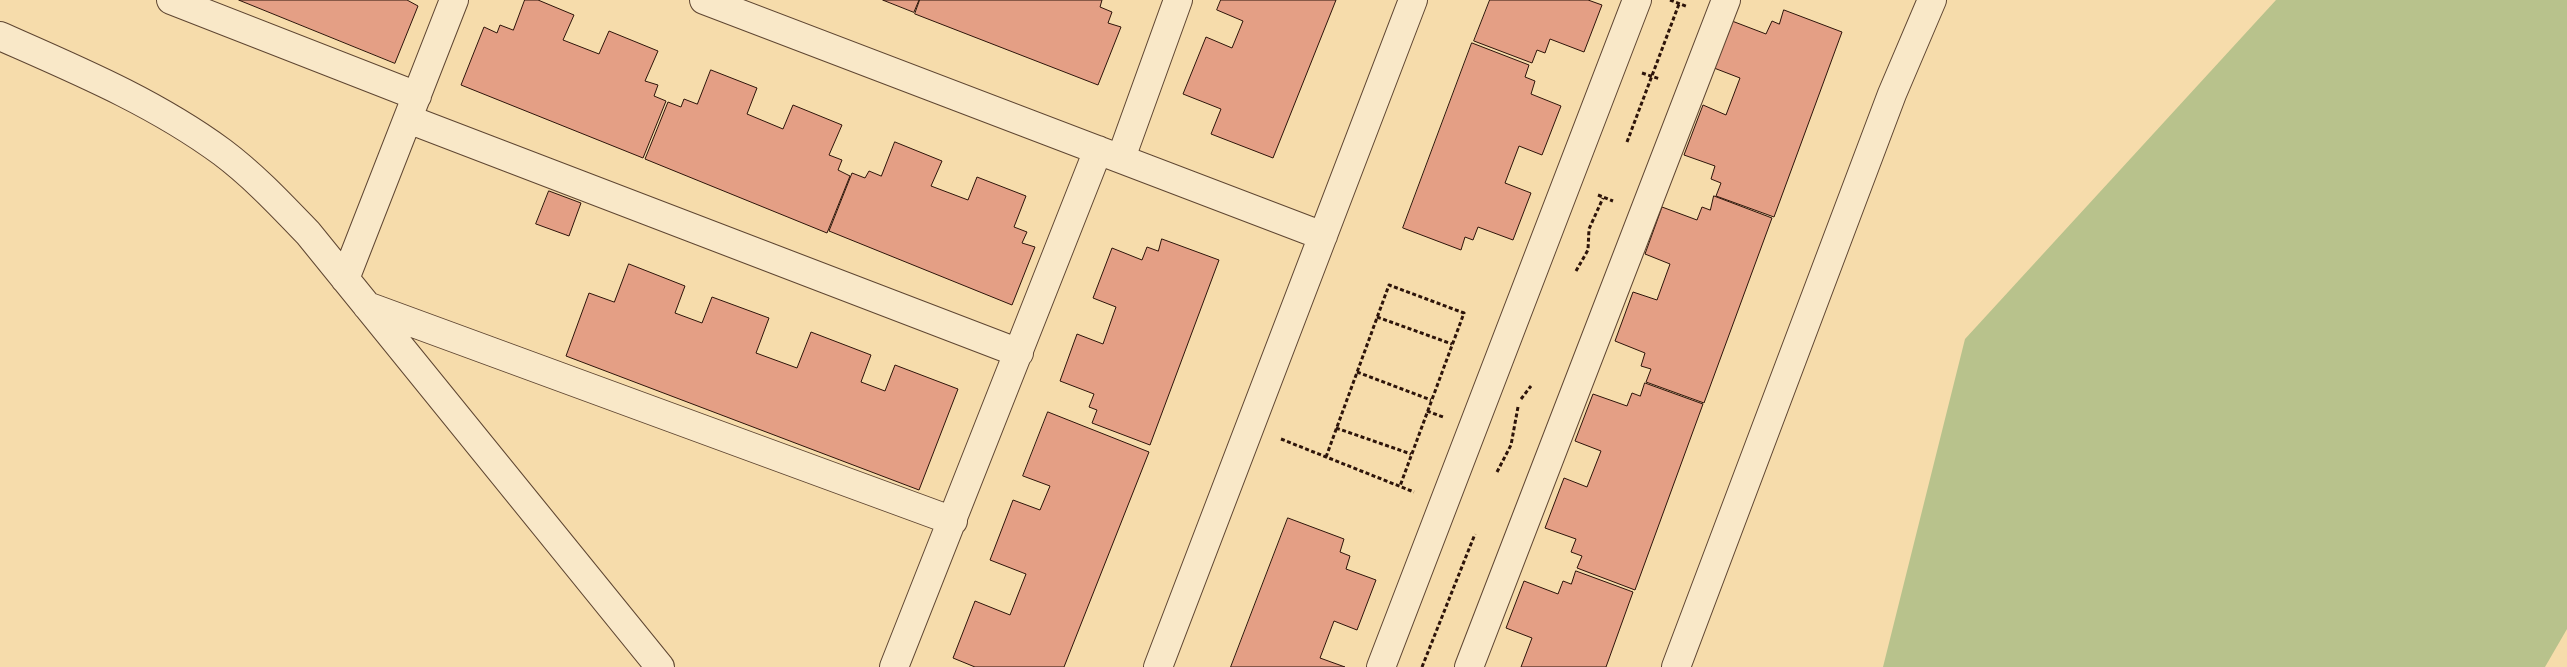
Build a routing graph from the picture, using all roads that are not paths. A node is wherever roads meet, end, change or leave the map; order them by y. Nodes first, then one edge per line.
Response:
1 (171, 0) edge
2 (454, 0) edge
3 (704, 0) edge
4 (1178, 0) edge
5 (1413, 0) edge
6 (1637, 0) edge
7 (1726, 0) edge
8 (1932, 0) edge
9 (0, 36) edge
10 (412, 107) junction
11 (1109, 154) junction
12 (1323, 236) junction
13 (345, 279) junction
14 (366, 306) junction
15 (1019, 353) junction
16 (953, 521) junction
17 (660, 667) edge
18 (894, 667) edge
19 (1158, 667) edge
20 (1381, 667) edge
21 (1468, 667) edge
22 (1676, 667) edge

1 - 10 street
2 - 10 street
3 - 11 street
4 - 11 street
5 - 12 street
6 - 20 street
7 - 21 street
8 - 22 street
9 - 13 street
10 - 13 street
10 - 15 street
11 - 12 street
11 - 15 street
12 - 19 street
13 - 14 street
14 - 16 street
14 - 17 street
15 - 16 street
16 - 18 street

